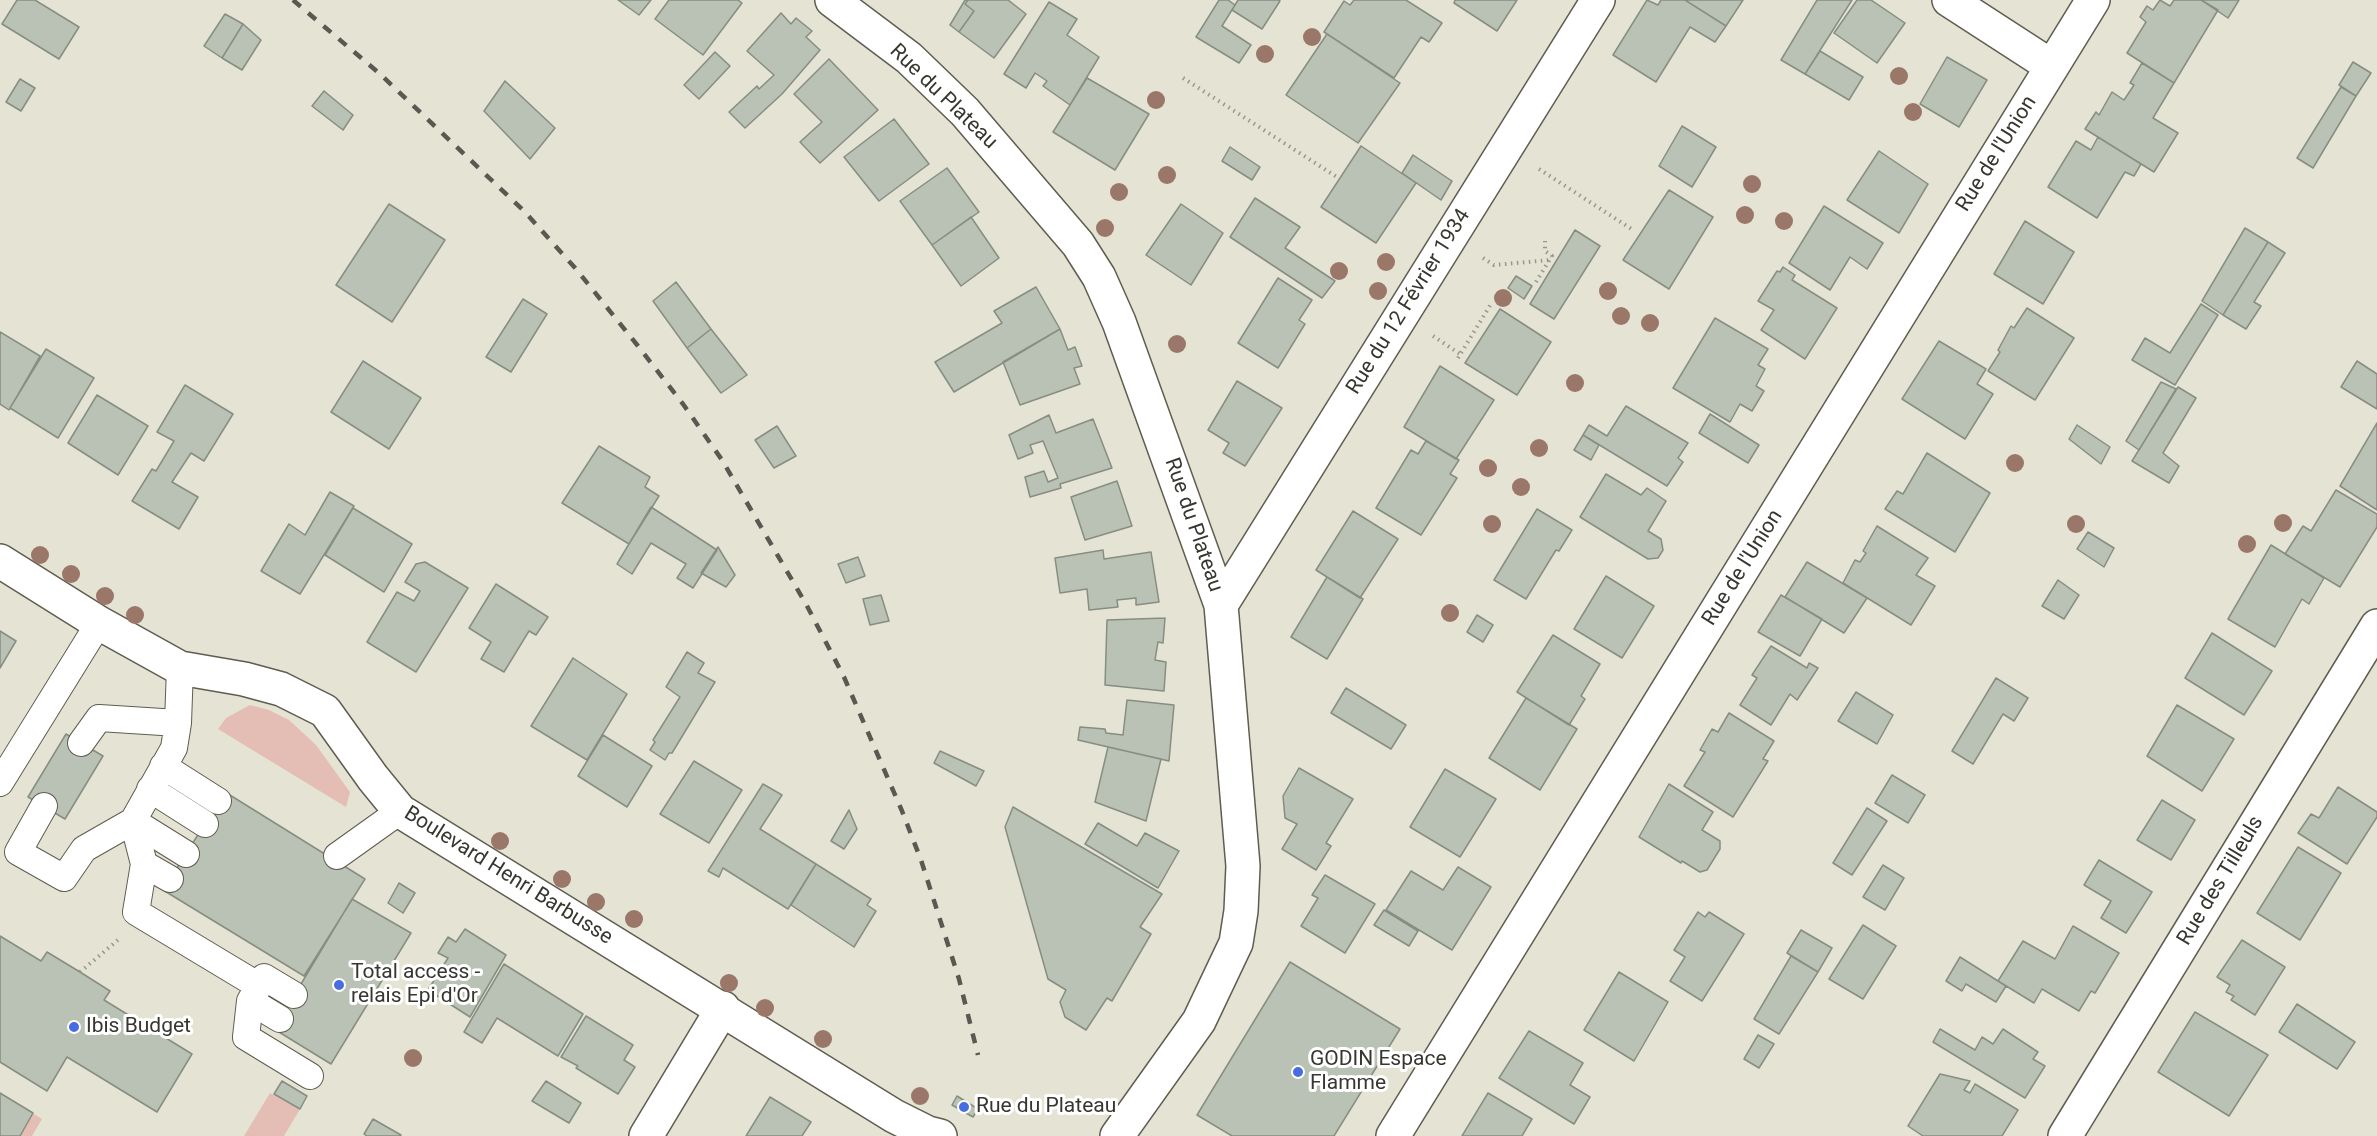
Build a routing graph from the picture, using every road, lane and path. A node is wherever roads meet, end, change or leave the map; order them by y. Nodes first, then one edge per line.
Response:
1 (832, 0) edge
2 (1598, 0) edge
3 (1949, 0) edge
4 (2093, 0) edge
5 (2051, 66) junction
6 (1184, 78) dead end
7 (1506, 147) junction
8 (1340, 179) dead end
9 (1633, 230) dead end
10 (1449, 237) junction
11 (1545, 241) dead end
12 (1550, 260) junction
13 (1536, 282) dead end
14 (1491, 304) dead end
15 (1458, 358) dead end
16 (0, 561) edge
17 (1221, 605) junction
18 (99, 623) junction
19 (2377, 626) edge
20 (180, 668) junction
21 (178, 723) junction
22 (81, 743) dead end
23 (164, 766) junction
24 (0, 783) edge
25 (150, 789) junction
26 (219, 801) dead end
27 (44, 806) dead end
28 (400, 811) junction
29 (133, 821) junction
30 (205, 824) dead end
31 (186, 854) dead end
32 (337, 856) dead end
33 (144, 864) junction
34 (170, 879) dead end
35 (136, 912) junction
36 (80, 972) dead end
37 (262, 980) junction
38 (294, 994) dead end
39 (723, 1008) junction
40 (280, 1019) dead end
41 (310, 1076) dead end
42 (646, 1136) edge
43 (940, 1136) edge
44 (1117, 1136) edge
45 (1393, 1136) edge
46 (2065, 1136) edge

1 - 17 street, Rue du Plateau
2 - 7 street, Rue du 12 Février 1934
3 - 5 street
4 - 5 street, Rue de l'Union
5 - 45 street, Rue de l'Union
6 - 8 path
7 - 9 path
7 - 10 street, Rue du 12 Février 1934
10 - 12 path
10 - 17 street, Rue du 12 Février 1934
11 - 12 path
12 - 13 path
14 - 15 path
16 - 18 street, Boulevard Henri Barbusse
17 - 44 street, Rue du Plateau
18 - 20 street, Boulevard Henri Barbusse
18 - 24 lane
19 - 46 street, Rue des Tilleuls
20 - 21 lane
20 - 28 street, Boulevard Henri Barbusse
21 - 22 lane
21 - 23 lane
23 - 25 lane
23 - 26 lane
25 - 29 lane
25 - 30 lane
27 - 29 lane
28 - 32 lane
28 - 39 street, Boulevard Henri Barbusse
29 - 31 lane
29 - 33 lane
33 - 34 lane
33 - 35 lane
35 - 36 path
35 - 37 lane
37 - 38 lane
37 - 40 lane
37 - 41 lane
39 - 42 street
39 - 43 street, Boulevard Henri Barbusse

